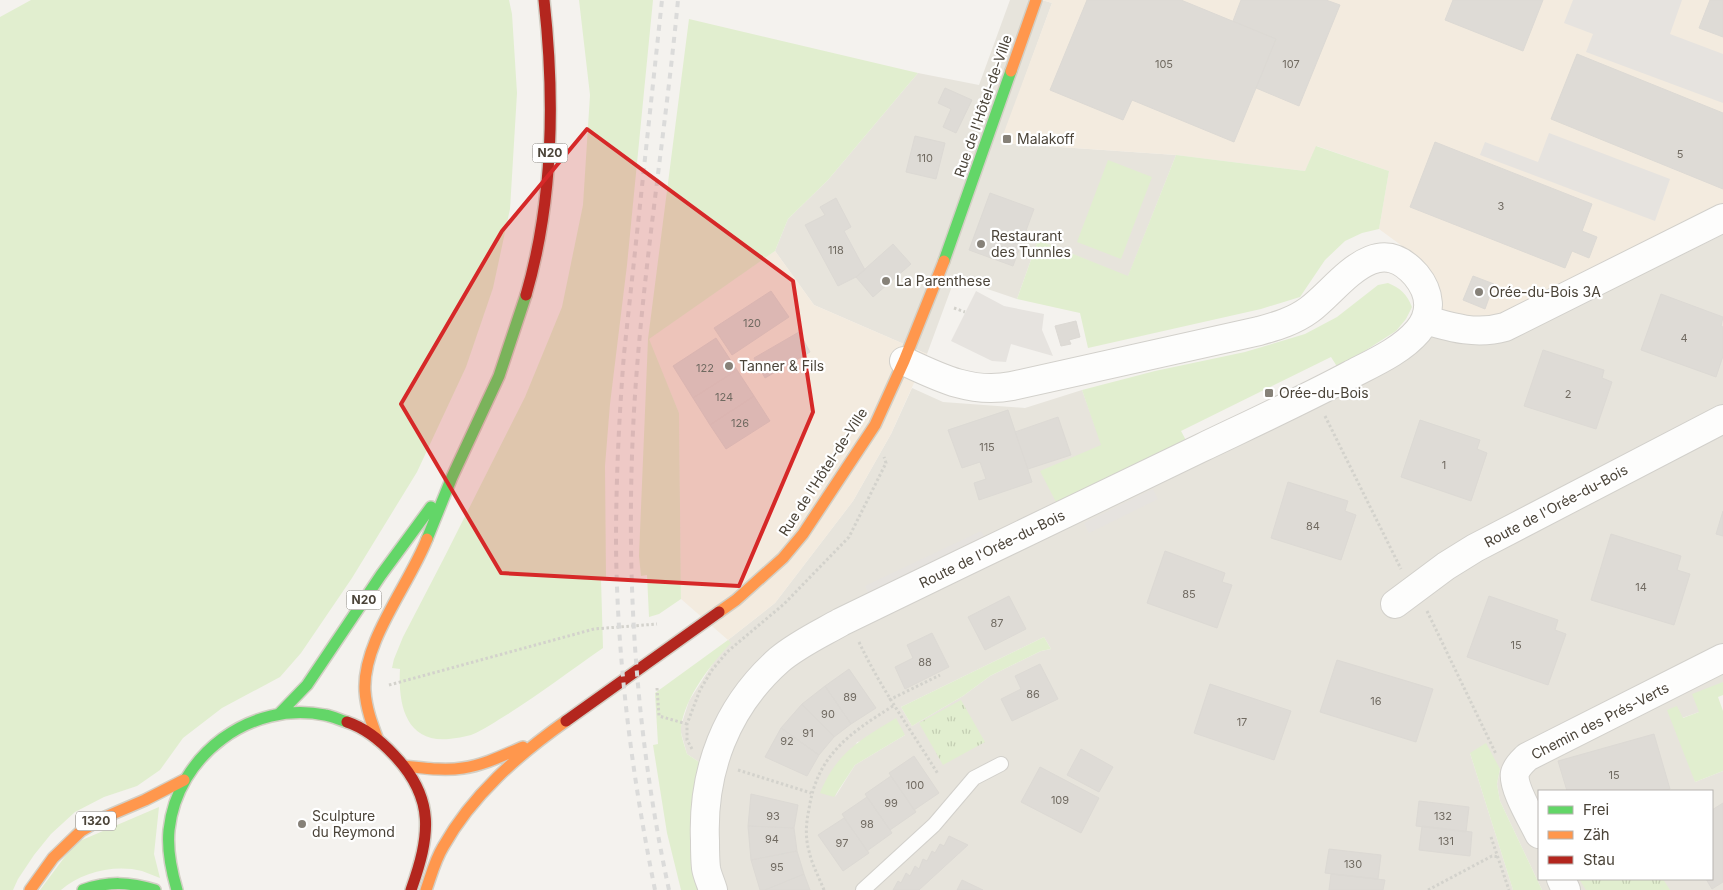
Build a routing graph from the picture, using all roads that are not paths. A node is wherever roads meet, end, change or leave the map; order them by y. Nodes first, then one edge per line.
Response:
1 (544, 0) edge
2 (1036, 0) edge
3 (1723, 218) edge
4 (1426, 320) junction
5 (904, 361) junction
6 (1723, 419) edge
7 (448, 485) junction
8 (1404, 587) road end
9 (1723, 658) edge
10 (280, 713) junction
11 (378, 740) junction
12 (536, 742) junction
13 (1001, 764) dead end
14 (404, 766) junction
15 (184, 780) junction
16 (1538, 832) edge
17 (30, 890) edge
18 (84, 890) edge
19 (156, 890) edge
20 (177, 890) edge
21 (411, 890) edge
22 (426, 890) edge
23 (713, 890) edge
24 (863, 890) edge

1 - 7 main road, N20
2 - 5 main road, Rue de l'Hôtel-de-Ville
3 - 4 street
4 - 5 street
4 - 23 street, Route de l'Orée-du-Bois
5 - 12 main road, Rue de l'Hôtel-de-Ville
6 - 8 street, Route de l'Orée-du-Bois
7 - 10 main road, N20
7 - 11 main road, N20
9 - 16 street, Chemin des Prés-Verts
10 - 11 main road, N20
10 - 15 main road, N20
11 - 14 main road, N20
12 - 14 main road, Rue de l'Hôtel-de-Ville
12 - 22 main road, Rue de l'Hôtel-de-Ville
13 - 24 lane
14 - 21 main road, N20
15 - 17 main road, 1320
15 - 20 main road, N20
18 - 19 main road

